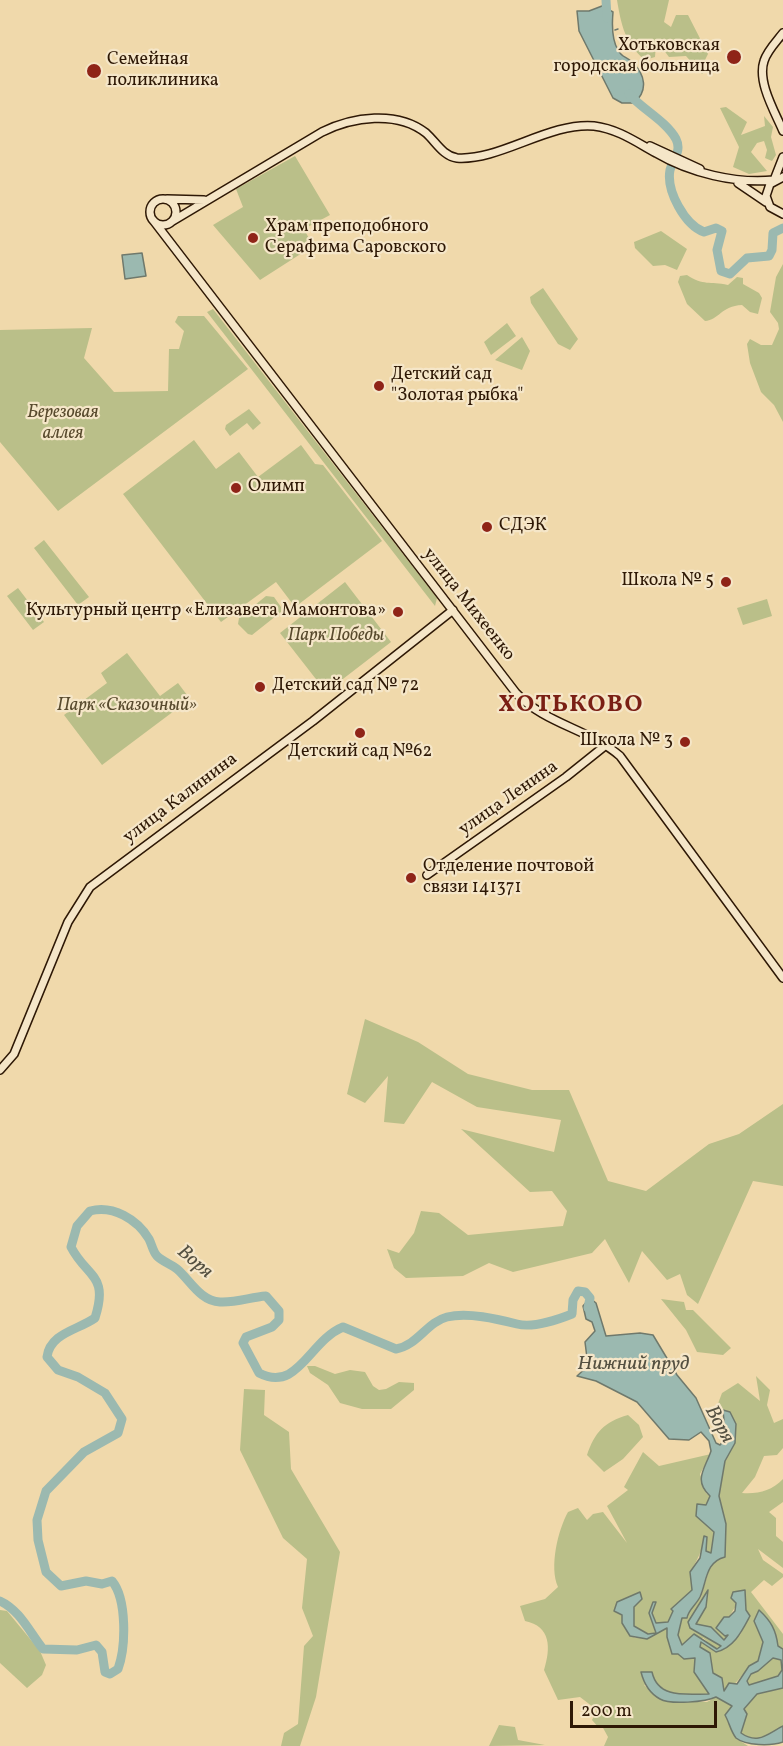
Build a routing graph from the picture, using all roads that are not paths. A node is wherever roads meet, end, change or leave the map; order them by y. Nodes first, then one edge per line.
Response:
1 (783, 33) edge
2 (783, 131) edge
3 (783, 157) edge
4 (783, 177) edge
5 (731, 179) junction
6 (774, 180) junction
7 (209, 198) junction
8 (166, 199) junction
9 (767, 202) junction
10 (783, 214) edge
11 (153, 220) junction
12 (170, 222) junction
13 (168, 240) junction
14 (453, 610) junction
15 (606, 745) junction
16 (427, 875) dead end
17 (783, 978) edge
18 (0, 1070) edge

1 - 2 street
3 - 6 street
4 - 6 street
5 - 6 street
5 - 7 street
5 - 9 street
6 - 9 street
7 - 8 street
7 - 12 street
8 - 11 street
8 - 12 street
9 - 10 street
11 - 12 street
11 - 13 street, улица Михеенко
12 - 13 street
13 - 14 street, улица Михеенко
14 - 15 street, улица Михеенко
14 - 18 street, улица Калинина
15 - 16 street, улица Ленина
15 - 17 street, улица Михеенко

